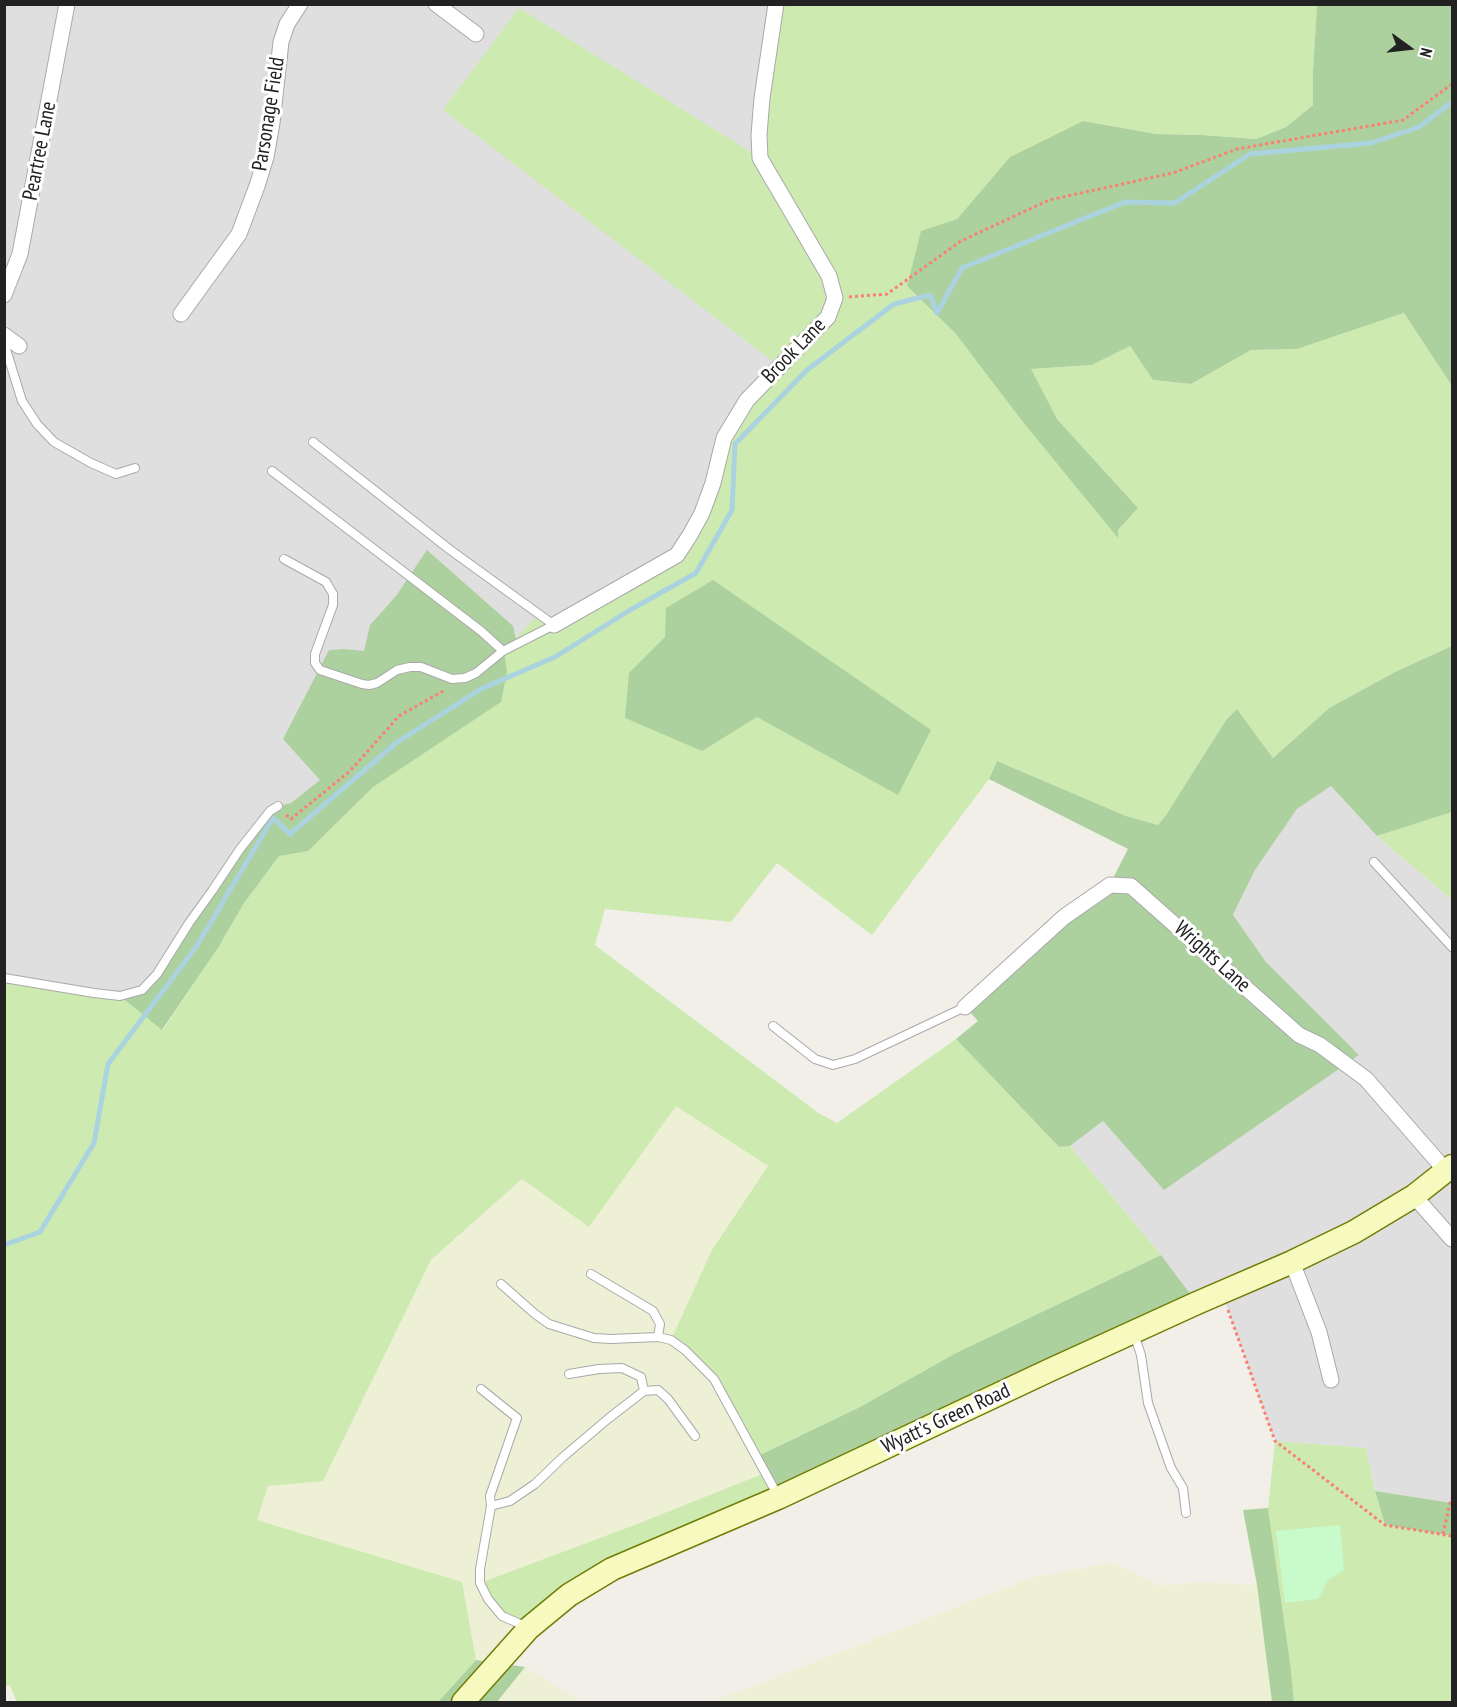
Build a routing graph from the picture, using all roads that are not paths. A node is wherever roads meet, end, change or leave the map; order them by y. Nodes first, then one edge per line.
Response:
1 (67, 4) edge
2 (300, 4) edge
3 (436, 4) edge
4 (776, 4) edge
5 (476, 34) dead end
6 (4, 295) edge
7 (181, 314) dead end
8 (4, 335) edge
9 (12, 345) edge
10 (313, 442) dead end
11 (135, 468) dead end
12 (272, 471) dead end
13 (284, 559) dead end
14 (554, 625) junction
15 (503, 651) junction
16 (278, 807) road end
17 (1374, 862) dead end
18 (1452, 947) edge
19 (4, 978) edge
20 (965, 1007) joint
21 (773, 1026) dead end
22 (1449, 1168) edge
23 (1414, 1196) junction
24 (1452, 1239) edge
25 (1292, 1262) junction
26 (591, 1274) dead end
27 (501, 1284) dead end
28 (1133, 1333) junction
29 (658, 1337) junction
30 (569, 1374) dead end
31 (1331, 1380) dead end
32 (481, 1389) dead end
33 (644, 1391) junction
34 (695, 1436) dead end
35 (778, 1498) junction
36 (490, 1506) junction
37 (1186, 1513) dead end
38 (529, 1628) junction
39 (463, 1702) edge

1 - 6 street, Peartree Lane
2 - 7 street, Parsonage Field
3 - 5 street
4 - 14 street, Brook Lane
8 - 9 street
9 - 11 lane
10 - 14 lane
12 - 15 lane
13 - 15 lane
14 - 15 lane
16 - 19 lane
17 - 18 lane
20 - 21 lane
20 - 22 street, Wrights Lane
22 - 23 street, Wyatt's Green Road
23 - 24 street
23 - 25 street, Wyatt's Green Road
25 - 28 street, Wyatt's Green Road
25 - 31 street
26 - 29 lane
27 - 29 lane
28 - 35 street, Wyatt's Green Road
28 - 37 lane
29 - 35 lane
30 - 33 lane
32 - 36 lane
33 - 34 lane
33 - 36 lane
35 - 38 street, Wyatt's Green Road
36 - 38 lane
38 - 39 street, Wyatt's Green Road

